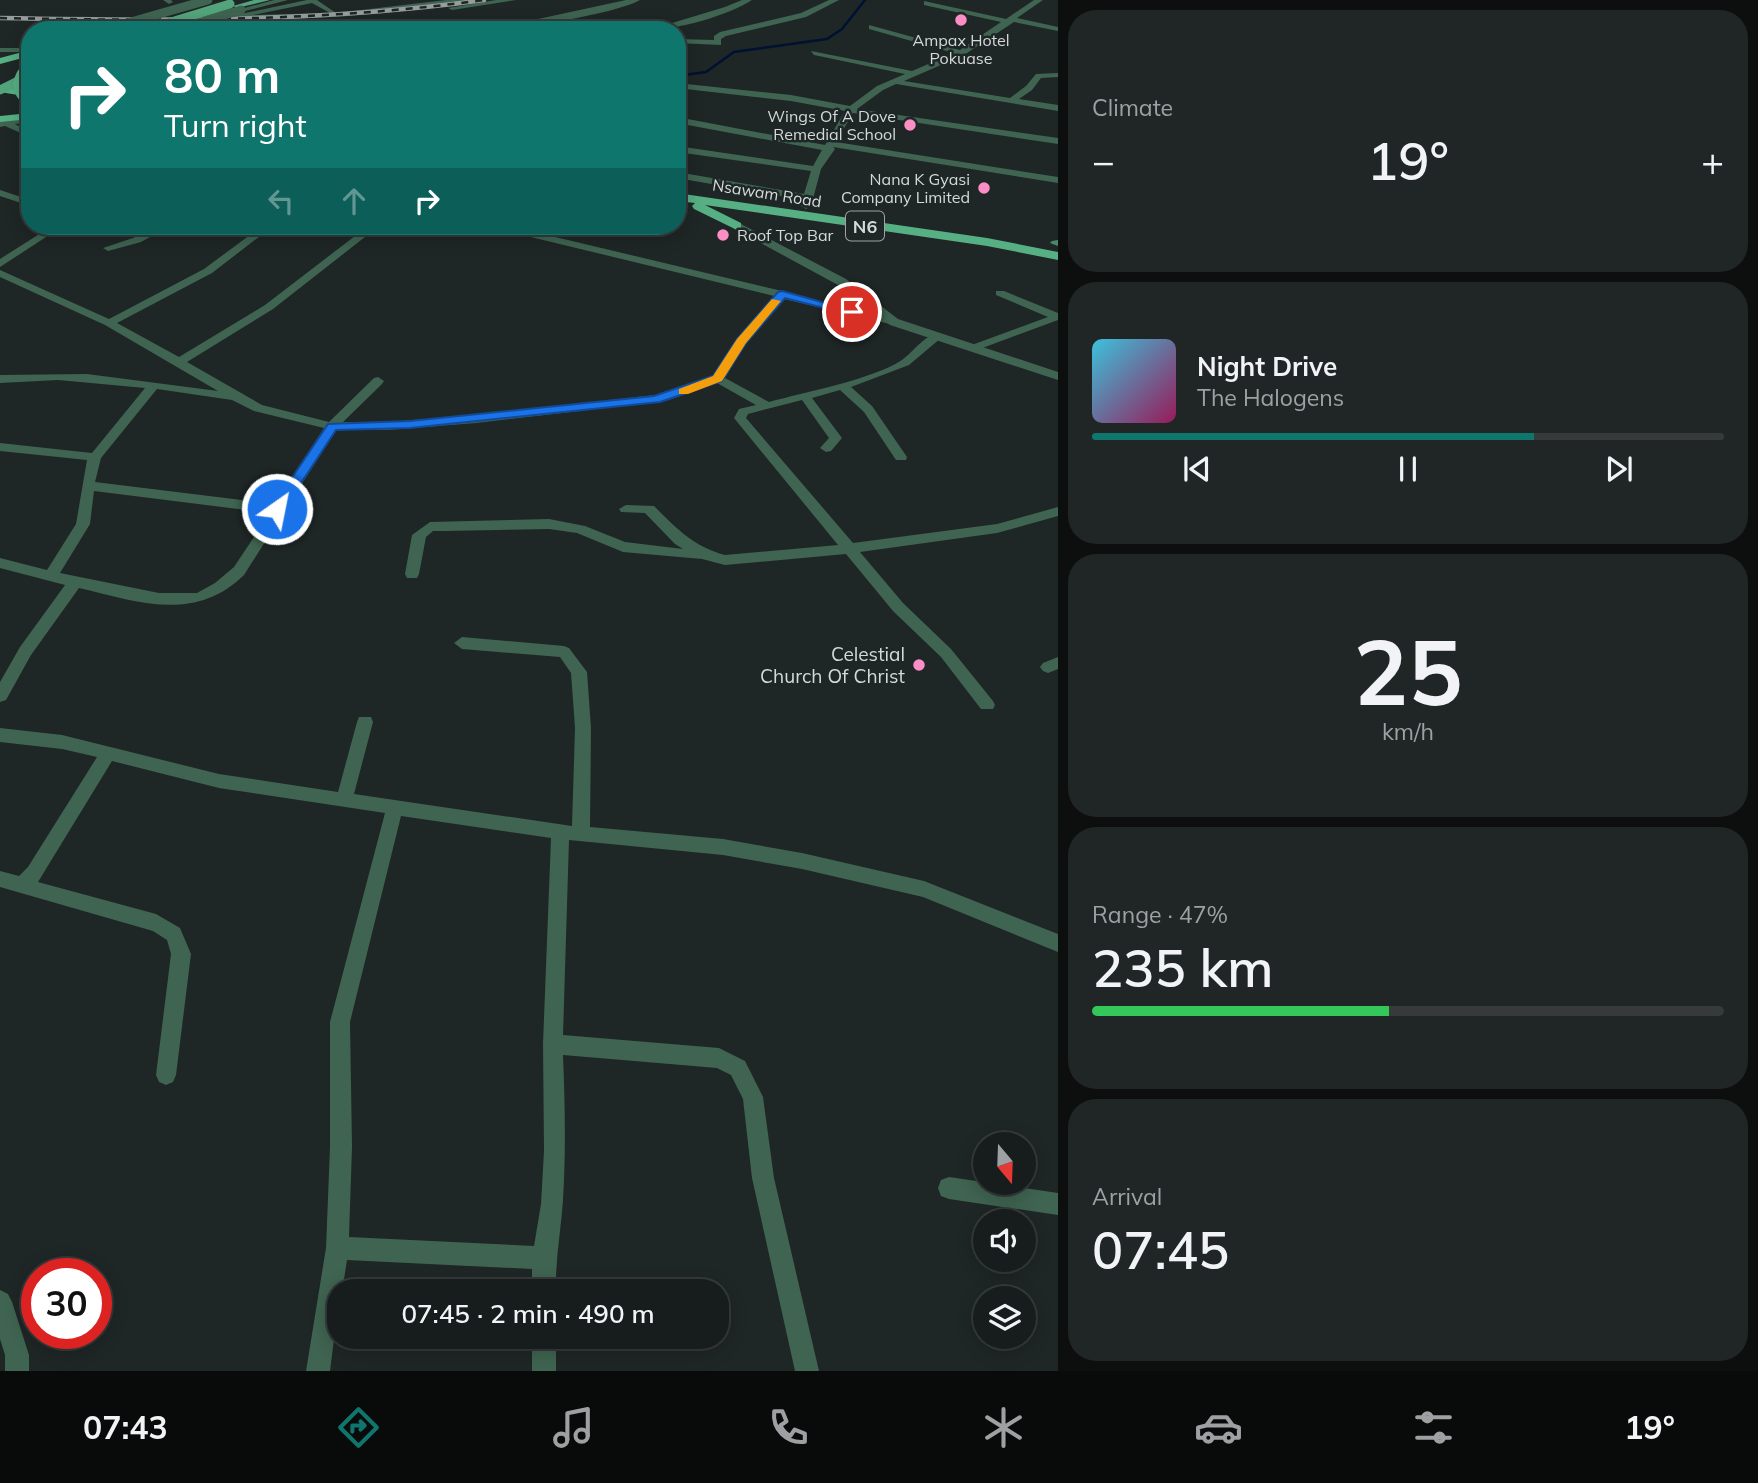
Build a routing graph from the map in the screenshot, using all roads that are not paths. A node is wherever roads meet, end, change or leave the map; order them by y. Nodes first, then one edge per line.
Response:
1 (208, 0) edge
2 (248, 0) edge
3 (266, 0) edge
4 (284, 0) edge
5 (401, 0) edge
6 (463, 0) edge
7 (512, 0) edge
8 (636, 0) edge
9 (748, 0) edge
10 (835, 0) edge
11 (1039, 0) edge
12 (320, 3) edge
13 (927, 3) dead end
14 (236, 7) junction
15 (333, 12) dead end
16 (553, 18) junction
17 (270, 19) junction
18 (134, 21) edge
19 (181, 21) edge
20 (188, 21) edge
21 (198, 21) edge
22 (238, 21) edge
23 (334, 21) edge
24 (360, 21) edge
25 (538, 21) edge
26 (564, 21) edge
27 (685, 21) edge
28 (1012, 21) junction
29 (872, 27) dead end
30 (1058, 29) edge
31 (686, 41) edge
32 (0, 50) edge
33 (18, 50) edge
34 (21, 53) edge
35 (814, 53) dead end
36 (961, 53) junction
37 (0, 61) edge
38 (21, 73) edge
39 (914, 74) junction
40 (1058, 75) edge
41 (0, 76) edge
42 (21, 77) edge
43 (21, 80) edge
44 (21, 82) edge
45 (897, 82) junction
46 (0, 83) edge
47 (21, 86) edge
48 (686, 86) edge
49 (21, 88) edge
50 (0, 92) edge
51 (21, 93) edge
52 (21, 97) edge
53 (21, 99) edge
54 (1012, 100) junction
55 (1058, 108) edge
56 (851, 109) junction
57 (21, 119) edge
58 (2, 122) edge
59 (686, 122) edge
60 (21, 131) edge
61 (1058, 141) edge
62 (831, 147) junction
63 (686, 150) edge
64 (816, 169) junction
65 (686, 177) edge
66 (1058, 180) edge
67 (686, 186) edge
68 (0, 193) edge
69 (686, 198) edge
70 (21, 200) edge
71 (807, 202) junction
72 (686, 203) edge
73 (696, 205) junction
74 (749, 213) junction
75 (737, 226) junction
76 (44, 235) edge
77 (146, 235) edge
78 (256, 235) edge
79 (362, 235) edge
80 (536, 235) edge
81 (1057, 247) edge
82 (108, 248) dead end
83 (1025, 251) junction
84 (0, 264) edge
85 (0, 274) edge
86 (1000, 293) dead end
87 (782, 294) junction
88 (1058, 317) edge
89 (894, 322) junction
90 (109, 323) junction
91 (937, 336) junction
92 (974, 348) junction
93 (179, 362) junction
94 (1058, 376) edge
95 (0, 379) edge
96 (718, 379) junction
97 (378, 381) dead end
98 (153, 386) junction
99 (843, 387) junction
100 (804, 396) junction
101 (237, 398) junction
102 (766, 405) junction
103 (332, 426) junction
104 (0, 446) edge
105 (826, 448) dead end
106 (95, 457) junction
107 (901, 457) dead end
108 (89, 486) junction
109 (277, 509) junction
110 (626, 509) dead end
111 (1058, 511) edge
112 (852, 550) junction
113 (706, 555) junction
114 (0, 563) edge
115 (412, 574) dead end
116 (51, 575) junction
117 (75, 582) junction
118 (462, 643) dead end
119 (0, 696) edge
120 (987, 705) dead end
121 (365, 722) dead end
122 (0, 735) edge
123 (108, 753) junction
124 (344, 800) junction
125 (395, 807) junction
126 (570, 833) junction
127 (0, 879) edge
128 (24, 884) junction
129 (1058, 943) edge
130 (553, 1044) junction
131 (166, 1076) dead end
132 (949, 1188) dead end
133 (1058, 1204) edge
134 (337, 1248) junction
135 (544, 1258) junction
136 (544, 1279) edge
137 (0, 1302) edge
138 (544, 1349) edge
139 (18, 1371) edge
140 (318, 1371) edge
141 (544, 1371) edge
142 (807, 1371) edge

1 - 18 street, bridge
2 - 14 main road
3 - 14 main road
4 - 14 street
5 - 12 street
6 - 17 street
7 - 24 street
8 - 16 street
9 - 27 street
10 - 31 street
11 - 28 street
12 - 15 street
12 - 17 street
13 - 28 street
14 - 19 main road, bridge
14 - 20 main road, bridge
14 - 21 street, bridge
16 - 25 street
16 - 26 street
17 - 22 street
17 - 23 street
28 - 30 street
28 - 36 street
29 - 36 street
32 - 33 street
34 - 37 highway
35 - 39 street
36 - 39 street
38 - 52 highway, bridge
39 - 45 street
40 - 54 street
41 - 42 highway
43 - 46 highway, bridge
44 - 50 main road, bridge
45 - 54 street
45 - 56 street
46 - 47 highway
48 - 56 street
49 - 50 highway, bridge
50 - 51 highway
50 - 53 highway
54 - 55 street
56 - 61 street
56 - 62 street
57 - 58 highway
58 - 60 street
59 - 62 street
62 - 64 street
62 - 66 street
63 - 64 street
64 - 71 street
65 - 71 street
67 - 71 highway, Nsawam Road / N6
68 - 70 street
69 - 83 highway, Nsawam Road / N6
71 - 81 highway, Nsawam Road / N6
72 - 73 highway
73 - 74 highway
73 - 75 highway
74 - 75 highway
74 - 83 highway
75 - 89 street
76 - 84 street
77 - 82 street
78 - 90 street
79 - 93 street
80 - 87 street
81 - 83 highway, Nsawam Road / N6
85 - 90 street
86 - 88 street
87 - 89 street
87 - 96 street
88 - 92 street
89 - 91 street
90 - 93 street
91 - 92 street
91 - 99 street
92 - 94 street
93 - 101 street
95 - 98 street
96 - 102 street
96 - 103 street
97 - 103 street
98 - 101 street
98 - 106 street
99 - 100 street
99 - 107 street
100 - 102 street
100 - 105 street
101 - 103 street
102 - 112 street
103 - 109 street
104 - 106 street
106 - 108 street
108 - 109 street
108 - 116 street
109 - 117 street
110 - 113 street
111 - 112 street
112 - 113 street
112 - 120 street
113 - 115 street
114 - 116 street
116 - 117 street
117 - 119 street
118 - 126 street
121 - 124 street
122 - 123 street
123 - 124 street
123 - 128 street
124 - 125 street
125 - 126 street
125 - 134 street
126 - 129 street
126 - 130 street
127 - 128 street
128 - 131 street
130 - 135 street
130 - 142 street
132 - 133 street
134 - 135 street
134 - 140 street
135 - 136 street
137 - 139 street
138 - 141 street

